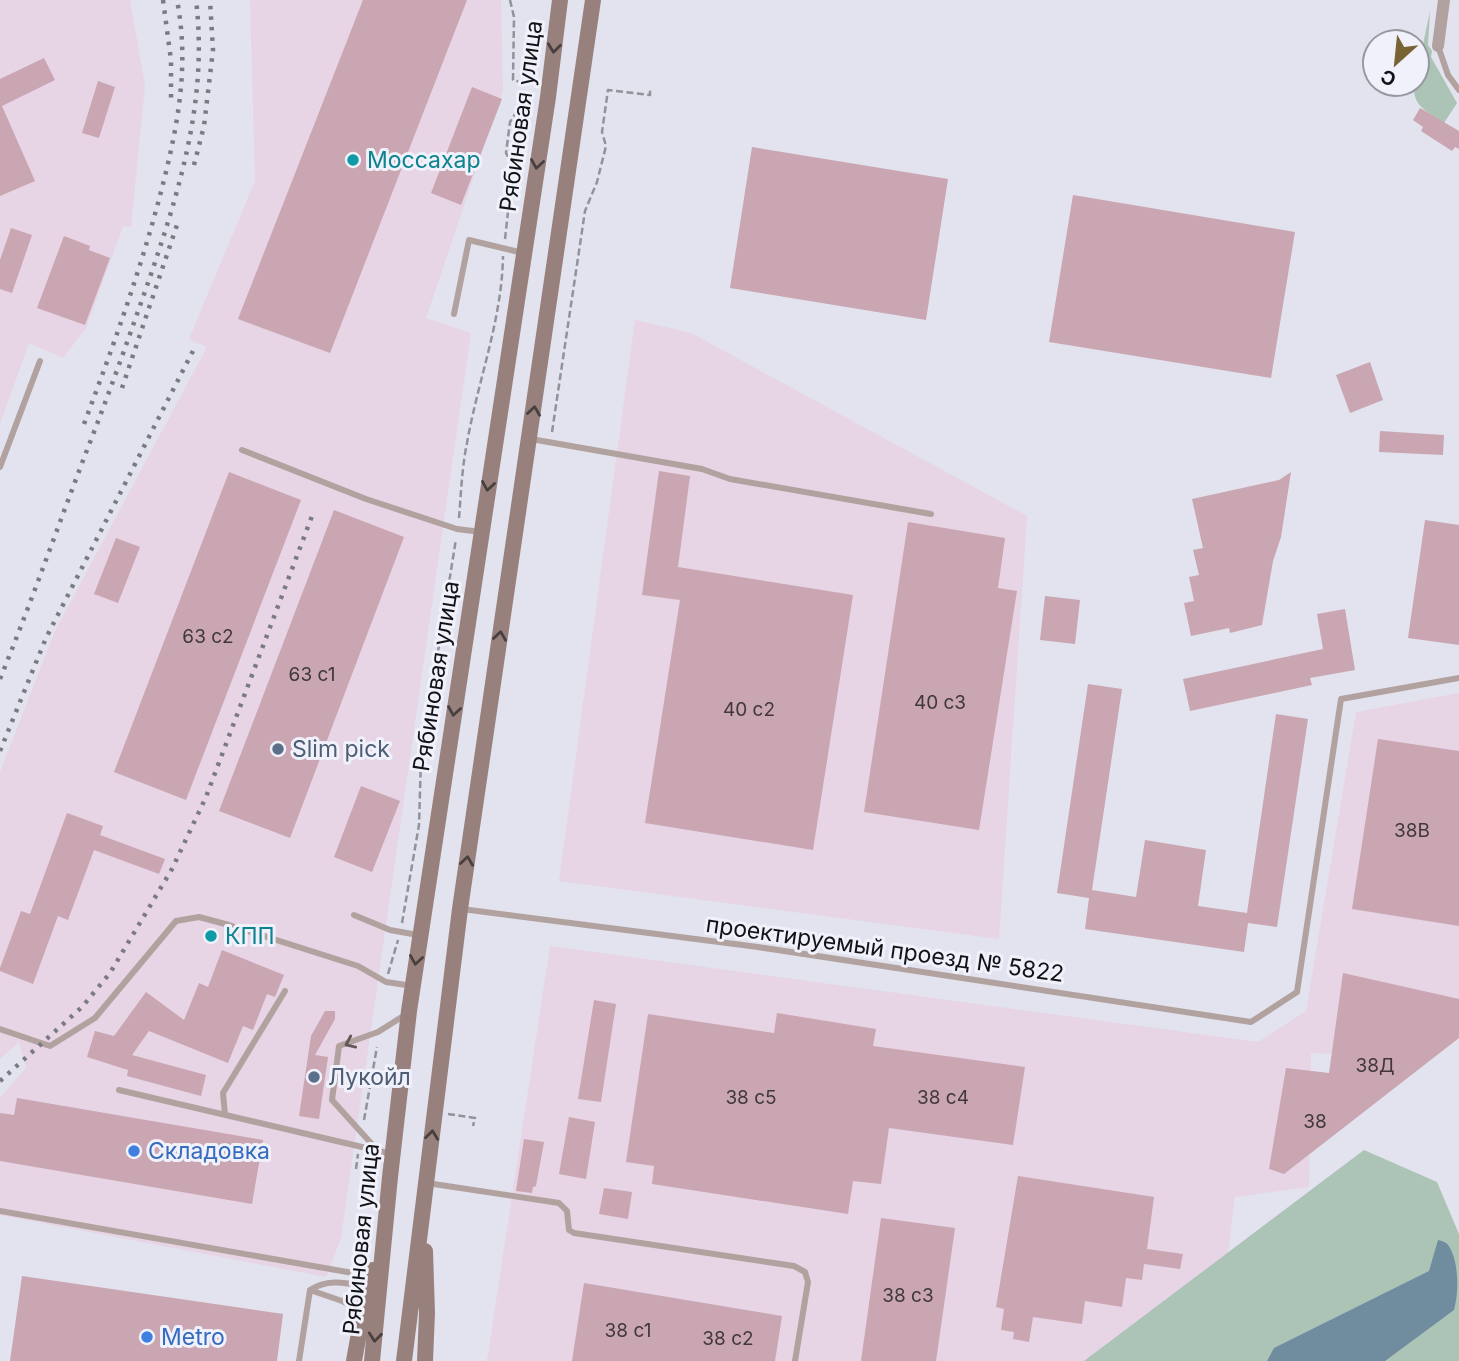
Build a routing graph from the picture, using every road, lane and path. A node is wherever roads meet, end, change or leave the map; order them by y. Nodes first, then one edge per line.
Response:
1 (510, 0) edge
2 (560, 0) edge
3 (593, 0) edge
4 (1444, 0) edge
5 (1438, 46) joint
6 (521, 73) dead end
7 (521, 82) junction
8 (650, 89) dead end
9 (1459, 90) edge
10 (503, 249) junction
11 (523, 254) junction
12 (454, 314) dead end
13 (40, 361) dead end
14 (530, 439) junction
15 (551, 443) junction
16 (242, 450) dead end
17 (0, 467) edge
18 (931, 514) dead end
19 (457, 529) junction
20 (481, 532) junction
21 (1459, 678) edge
22 (460, 909) junction
23 (354, 915) dead end
24 (400, 932) junction
25 (420, 935) junction
26 (386, 982) junction
27 (412, 986) junction
28 (285, 990) dead end
29 (409, 1011) junction
30 (0, 1029) edge
31 (377, 1047) dead end
32 (119, 1090) dead end
33 (443, 1113) dead end
34 (225, 1115) junction
35 (473, 1126) dead end
36 (362, 1131) junction
37 (359, 1147) junction
38 (386, 1153) junction
39 (356, 1169) dead end
40 (425, 1183) junction
41 (423, 1203) junction
42 (0, 1211) edge
43 (386, 1220) junction
44 (370, 1281) junction
45 (310, 1290) junction
46 (363, 1311) junction
47 (299, 1361) edge
48 (354, 1361) edge
49 (372, 1361) edge
50 (404, 1361) edge
51 (425, 1361) edge
52 (795, 1361) edge

1 - 7 path
2 -> 11 main road, Рябиновая улица
14 -> 3 main road
4 - 5 street
5 - 9 lane
6 - 7 path
7 - 10 path
8 - 15 path
10 - 11 lane
10 - 12 lane
10 - 19 path
11 -> 20 main road, Рябиновая улица
13 - 17 lane
14 - 15 lane
22 -> 14 main road
15 - 18 lane
16 - 19 lane
19 - 20 lane
19 - 24 path
20 -> 25 main road, Рябиновая улица
21 - 22 lane, проектируемый проезд № 5822
40 -> 22 main road
23 - 24 lane
24 - 25 lane
24 - 26 path
25 -> 27 main road, Рябиновая улица
26 - 27 lane
26 - 30 lane
27 - 29 main road, Рябиновая улица
28 - 34 lane
29 -> 36 lane
29 - 38 main road, Рябиновая улица
31 - 36 path
32 - 34 lane
33 - 35 path
34 - 37 lane
36 - 38 lane
37 - 38 lane
37 - 39 path
38 - 43 main road, Рябиновая улица
40 - 41 main road
40 - 52 lane
41 - 50 main road
41 - 51 main road
42 - 44 lane
43 - 44 main road
43 -> 49 main road, Рябиновая улица
44 - 45 lane
44 - 46 main road
45 - 46 lane
45 - 47 lane
46 - 48 main road

